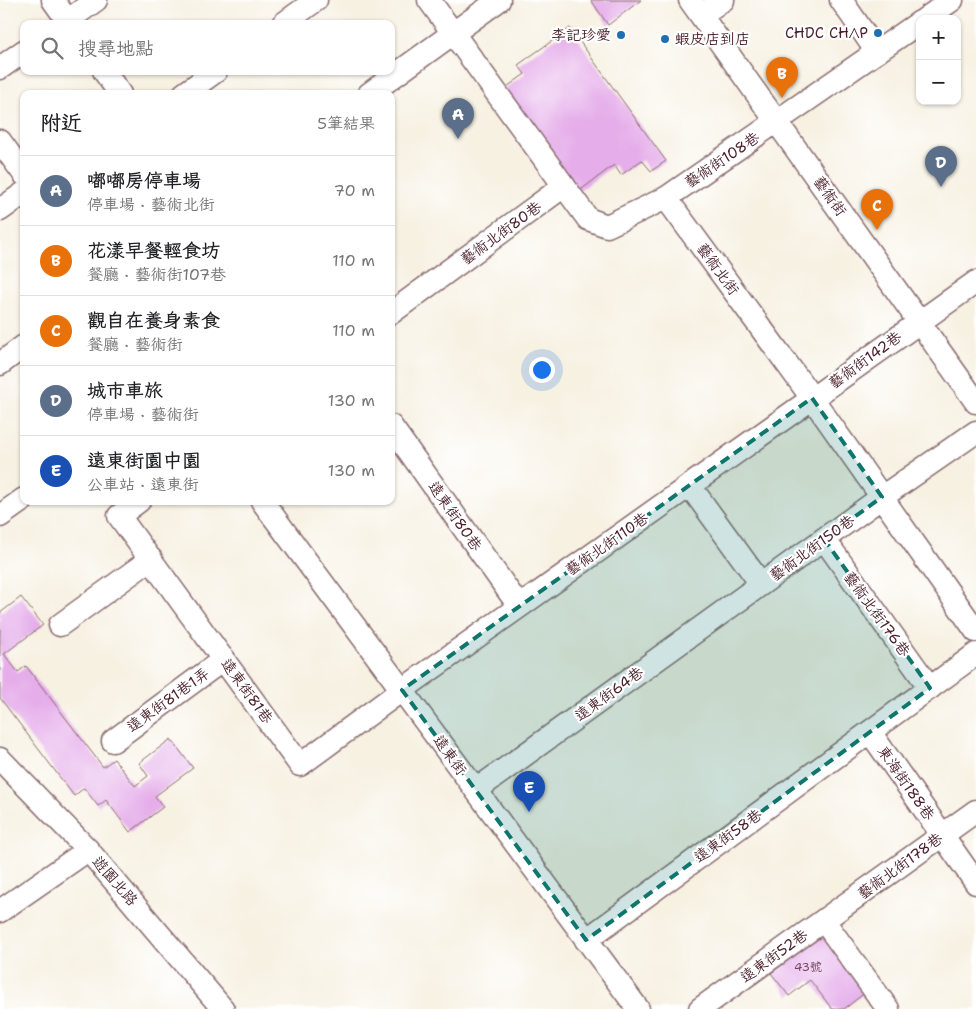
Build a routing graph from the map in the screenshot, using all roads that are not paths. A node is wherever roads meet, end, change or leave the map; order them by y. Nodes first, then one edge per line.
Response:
1 (53, 0) edge
2 (96, 0) edge
3 (316, 0) edge
4 (429, 0) edge
5 (499, 0) edge
6 (723, 0) edge
7 (841, 0) edge
8 (952, 0) edge
9 (695, 8) edge
10 (931, 15) edge
11 (65, 20) edge
12 (71, 20) edge
13 (288, 20) edge
14 (916, 25) edge
15 (454, 33) junction
16 (877, 52) junction
17 (20, 54) edge
18 (0, 68) edge
19 (107, 75) edge
20 (210, 75) edge
21 (117, 90) edge
22 (190, 90) edge
23 (375, 90) edge
24 (777, 122) junction
25 (0, 141) edge
26 (20, 168) edge
27 (564, 186) junction
28 (20, 196) edge
29 (666, 198) junction
30 (0, 210) edge
31 (976, 282) edge
32 (395, 310) edge
33 (919, 322) junction
34 (20, 349) edge
35 (0, 364) edge
36 (812, 398) junction
37 (976, 402) edge
38 (395, 432) edge
39 (976, 432) edge
40 (690, 486) junction
41 (882, 497) junction
42 (20, 501) edge
43 (126, 505) edge
44 (265, 505) edge
45 (114, 509) edge
46 (0, 516) edge
47 (824, 539) junction
48 (150, 559) junction
49 (761, 584) junction
50 (742, 598) joint
51 (519, 606) junction
52 (60, 625) dead end
53 (976, 631) edge
54 (976, 654) edge
55 (224, 660) junction
56 (930, 688) junction
57 (402, 690) junction
58 (870, 732) junction
59 (113, 741) dead end
60 (0, 759) edge
61 (476, 790) junction
62 (976, 811) edge
63 (943, 836) junction
64 (88, 850) junction
65 (976, 882) edge
66 (0, 911) edge
67 (824, 921) junction
68 (586, 940) junction
69 (223, 1009) edge
70 (638, 1009) edge
71 (700, 1009) edge
72 (888, 1009) edge

1 - 11 street
2 - 12 street
3 - 13 street
4 - 15 street
5 - 15 street
6 - 9 street, 藝術街
7 - 16 street
8 - 10 street
9 - 24 street, 藝術街
14 - 16 street, 藝術街108巷
15 - 23 street
15 - 27 street
16 - 24 street, 藝術街108巷
17 - 18 street
19 - 21 street
20 - 22 street
24 - 29 street, 藝術街108巷
24 - 33 street, 藝術街
25 - 26 street
27 - 29 street
27 - 32 street, 藝術北街80巷
28 - 30 street
29 - 36 street, 藝術北街
31 - 33 street, 藝術街142巷
33 - 36 street, 藝術街142巷
33 - 37 street, 藝術街
34 - 35 street
36 - 40 street, 藝術北街110巷
36 - 41 street, 藝術北街
38 - 51 street, 遠東街80巷
39 - 41 street, 藝術北街150巷
40 - 49 street
40 - 51 street, 藝術北街110巷
41 - 47 street, 藝術北街150巷
41 - 53 street, 藝術北街
42 - 46 street
43 - 45 street, 遠東街81巷
44 - 57 street, 遠東街
45 - 48 street, 遠東街81巷
47 - 49 street, 藝術北街150巷
47 - 56 street, 藝術北街176巷
48 - 52 street
48 - 55 street, 遠東街81巷
49 - 50 street, 藝術北街150巷
50 - 61 street, 遠東街64巷
51 - 57 street, 藝術北街110巷
54 - 56 street
55 - 57 street, 遠東街81巷
55 - 59 street, 遠東街81巷1弄
56 - 58 street
57 - 61 street, 遠東街
58 - 63 street, 東海街188巷
58 - 68 street, 遠東街58巷
60 - 64 street, 遊園北路
61 - 68 street, 遠東街
62 - 63 street, 藝術北街178巷
63 - 65 street, 東海街188巷
63 - 67 street, 藝術北街178巷
64 - 66 street
64 - 69 street, 遊園北路
67 - 71 street, 遠東街52巷
67 - 72 street
68 - 70 street, 遠東街

